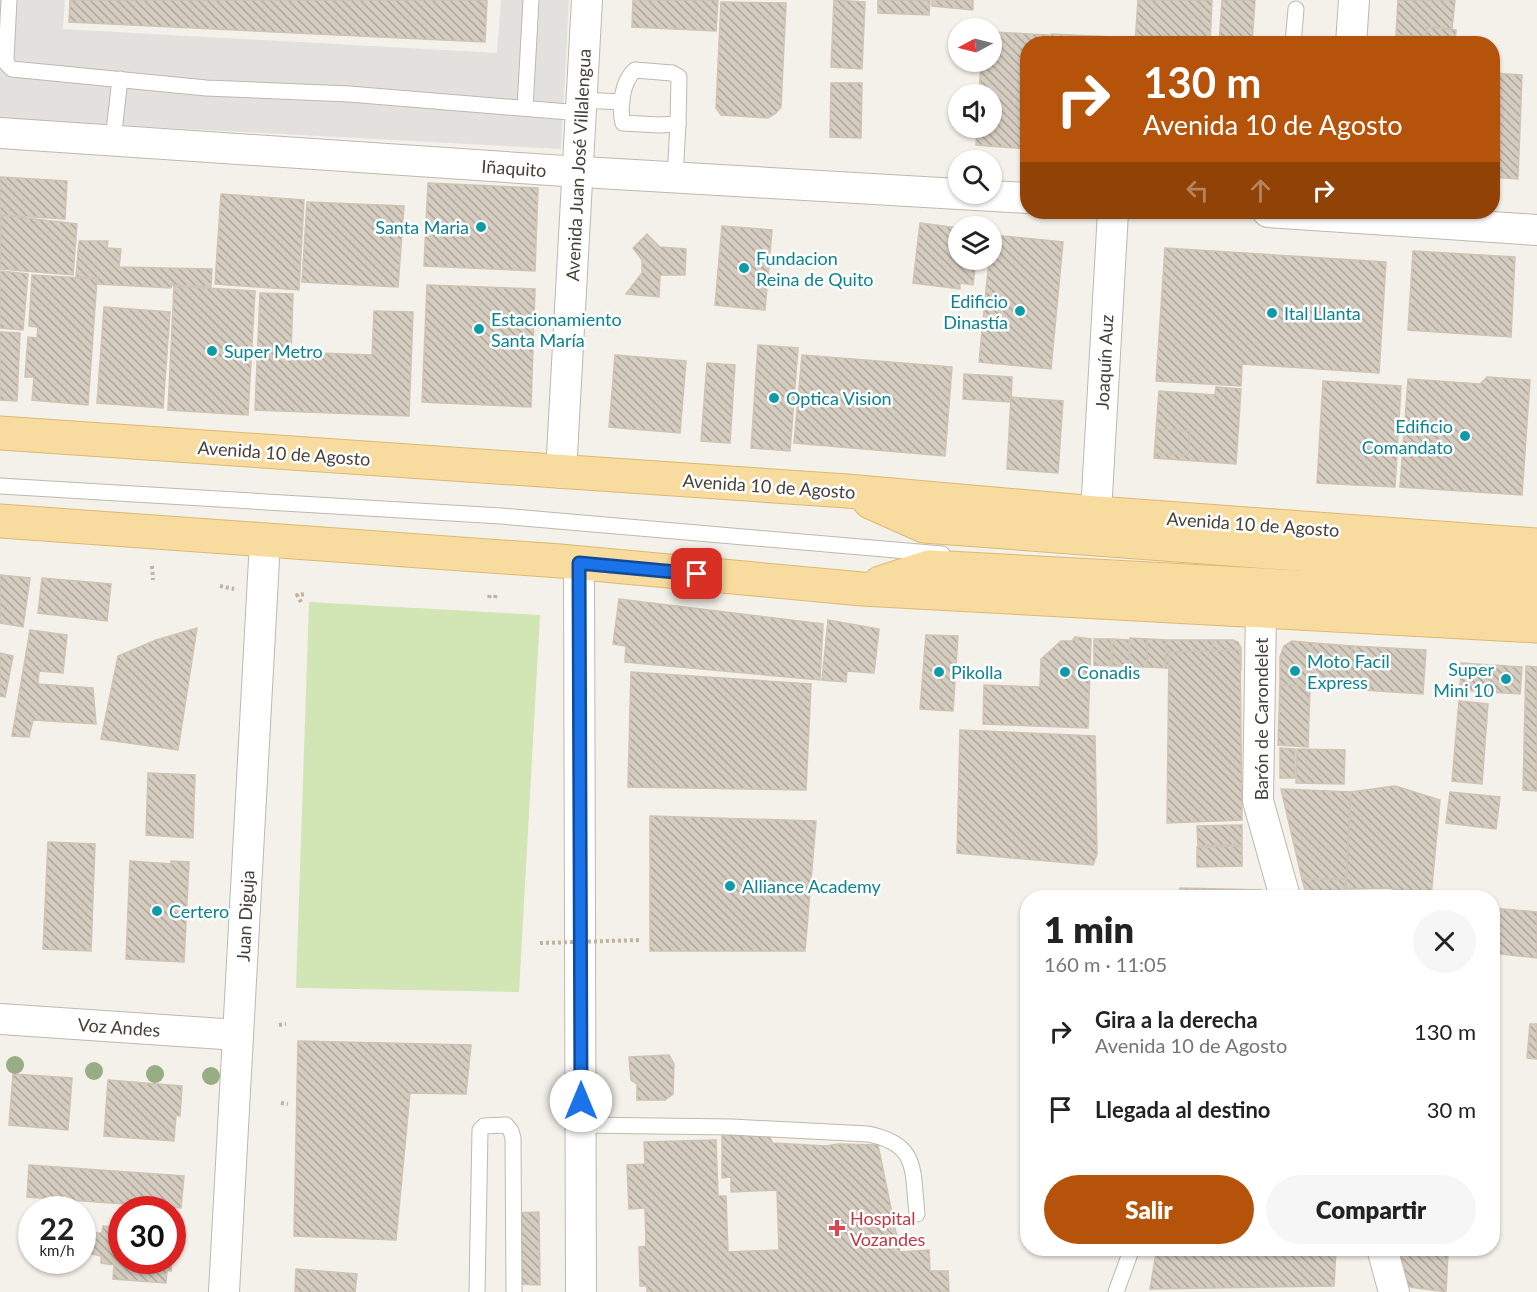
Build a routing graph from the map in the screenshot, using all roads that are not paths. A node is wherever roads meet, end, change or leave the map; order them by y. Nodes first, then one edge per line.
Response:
1 (9, 0) edge
2 (531, 0) edge
3 (587, 0) edge
4 (1354, 0) edge
5 (1296, 9) dead end
6 (1294, 36) edge
7 (1352, 36) edge
8 (120, 80) junction
9 (622, 102) junction
10 (581, 107) junction
11 (525, 108) junction
12 (678, 124) junction
13 (0, 132) edge
14 (113, 140) junction
15 (578, 172) junction
16 (675, 178) junction
17 (1020, 198) edge
18 (1113, 219) edge
19 (1404, 219) edge
20 (1537, 230) edge
21 (0, 433) edge
22 (561, 473) junction
23 (0, 486) edge
24 (847, 491) junction
25 (1096, 513) junction
26 (0, 521) edge
27 (265, 541) junction
28 (1537, 545) edge
29 (579, 563) junction
30 (1537, 572) edge
31 (1322, 588) junction
32 (862, 589) junction
33 (1537, 600) edge
34 (1261, 610) junction
35 (1537, 611) edge
36 (1537, 626) edge
37 (1283, 890) edge
38 (0, 1019) edge
39 (238, 1035) junction
40 (581, 1125) junction
41 (917, 1214) dead end
42 (1129, 1256) edge
43 (1384, 1256) edge
44 (224, 1292) edge
45 (477, 1292) edge
46 (514, 1292) edge
47 (581, 1292) edge
48 (1116, 1292) edge
49 (1394, 1292) edge

1 - 8 lane
2 - 11 lane
3 - 10 street, Avenida Juan José Villalengua
4 - 7 street
5 - 6 lane
8 - 11 lane
8 - 14 lane
9 - 10 lane
9 - 12 lane
9 - 12 lane
10 - 11 lane
10 - 15 street, Avenida Juan José Villalengua
12 - 16 lane
13 - 14 street, Iñaquito
14 - 15 street, Iñaquito
15 - 16 street, Iñaquito
15 - 22 street, Avenida Juan José Villalengua
16 - 17 street, Iñaquito
18 - 25 street, Joaquín Auz
19 - 20 street
21 - 22 main road, Avenida 10 de Agosto
22 - 24 main road, Avenida 10 de Agosto
23 - 31 lane
24 - 25 main road, Avenida 10 de Agosto
24 - 30 main road
25 - 28 main road, Avenida 10 de Agosto
26 - 27 main road
27 - 29 main road
27 - 39 street, Juan Diguja
29 - 32 main road
29 - 40 street
31 - 32 main road
31 - 33 main road
31 - 35 lane
32 - 34 main road
34 - 36 main road
34 - 37 street, Barón de Carondelet
38 - 39 street, Voz Andes
39 - 44 street, Juan Diguja
40 - 41 lane
40 - 47 street
42 - 48 lane
43 - 49 street
45 - 46 lane

